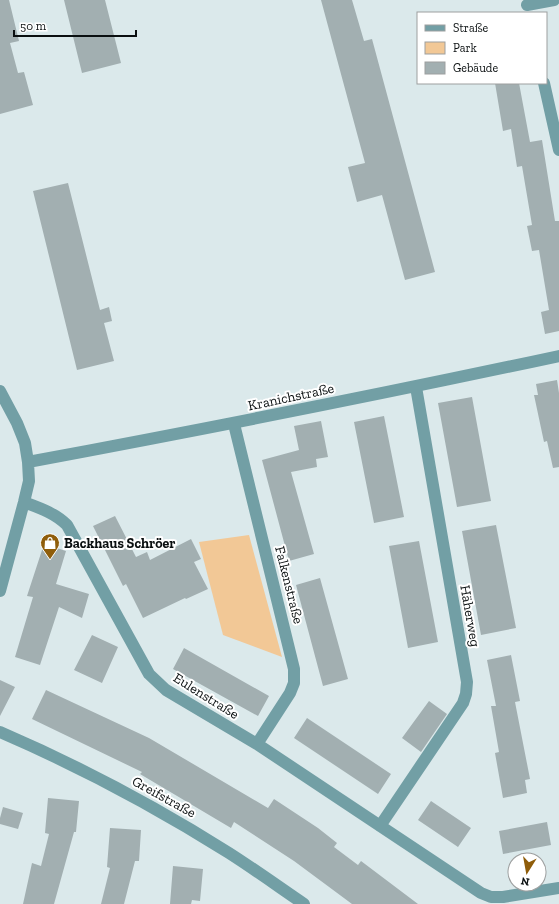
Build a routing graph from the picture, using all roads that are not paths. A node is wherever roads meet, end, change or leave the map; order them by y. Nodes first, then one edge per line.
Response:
1 (554, 0) edge
2 (527, 6) edge
3 (544, 84) edge
4 (559, 150) edge
5 (559, 356) edge
6 (416, 387) junction
7 (0, 391) edge
8 (234, 424) junction
9 (28, 462) junction
10 (24, 502) junction
11 (0, 591) edge
12 (0, 732) edge
13 (257, 744) junction
14 (380, 826) junction
15 (559, 888) edge
16 (304, 904) edge

1 - 2 street
3 - 4 street
5 - 6 street, Kranichstraße
6 - 8 street, Kranichstraße
6 - 14 street, Häherweg
7 - 9 street
8 - 9 street, Kranichstraße
8 - 13 street, Falkenstraße
9 - 10 street
10 - 11 street
10 - 13 street, Eulenstraße
12 - 16 street, Greifstraße
13 - 14 street, Eulenstraße
14 - 15 street, Eulenstraße

